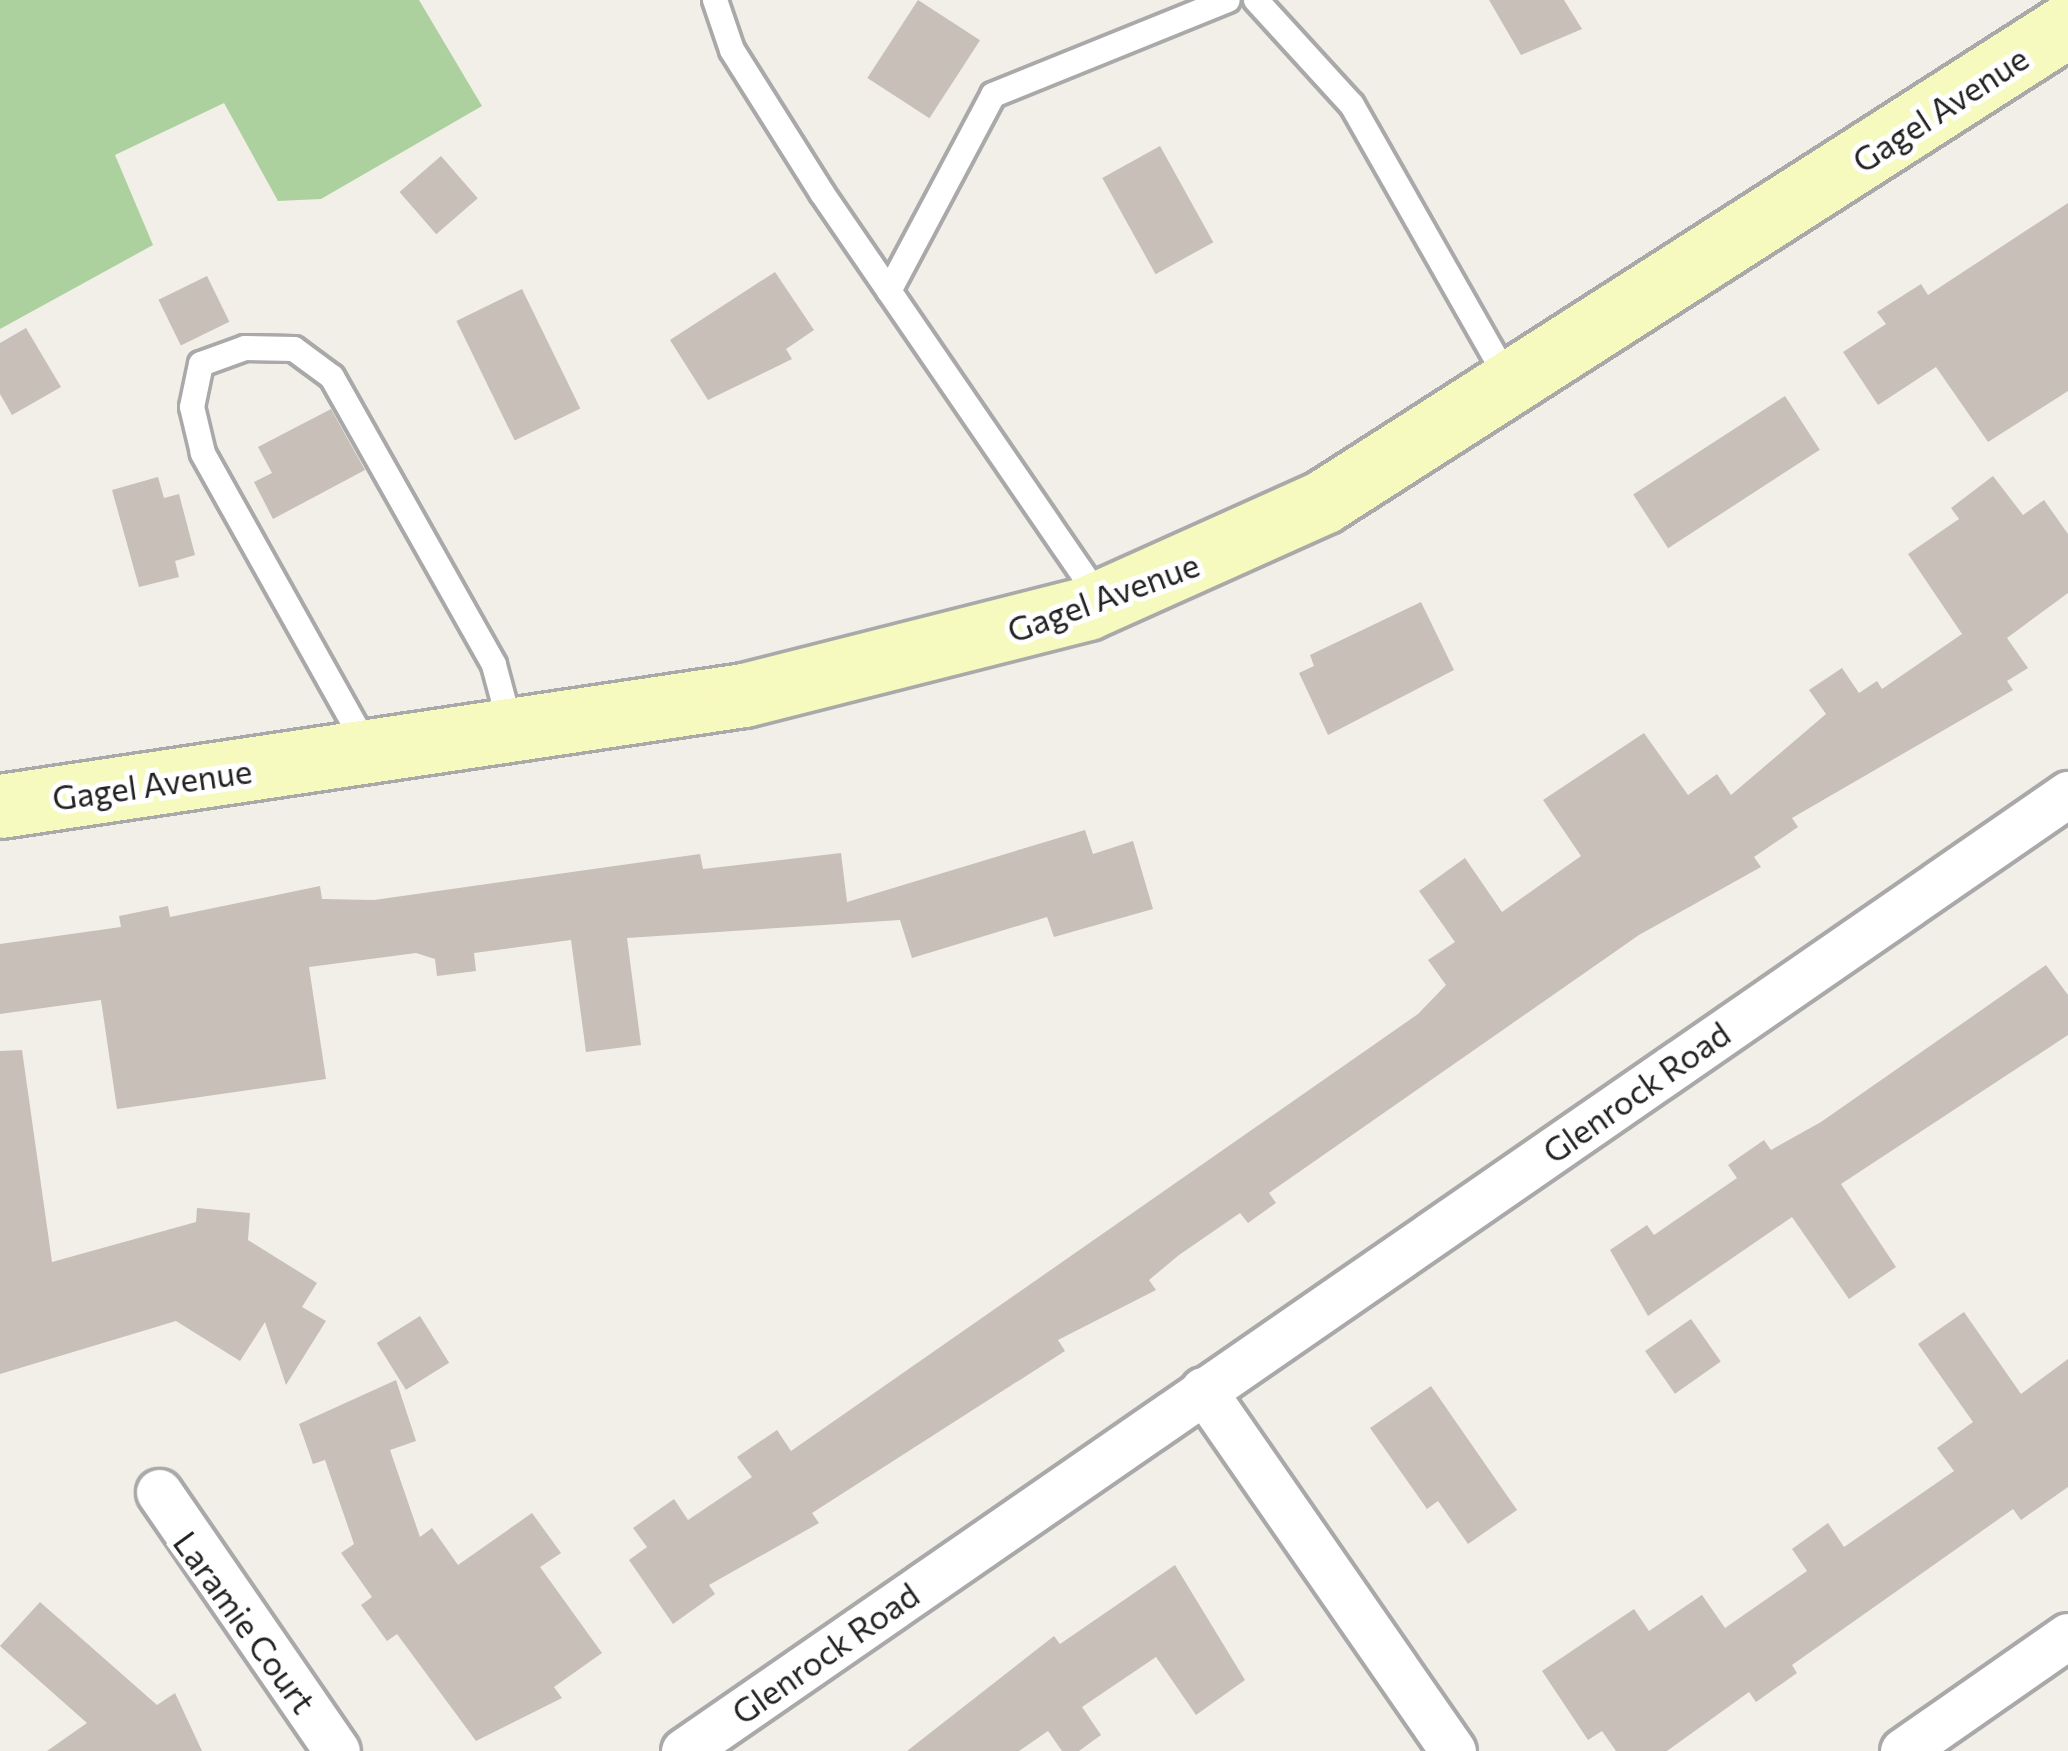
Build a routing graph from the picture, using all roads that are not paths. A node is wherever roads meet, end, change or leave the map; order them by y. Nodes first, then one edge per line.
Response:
1 (715, 0) edge
2 (1228, 0) edge
3 (1256, 0) edge
4 (2068, 25) edge
5 (889, 292) junction
6 (1511, 385) junction
7 (1102, 602) junction
8 (512, 731) junction
9 (370, 752) junction
10 (2068, 794) edge
11 (0, 806) edge
12 (1203, 1390) junction
13 (159, 1492) dead end
14 (2068, 1636) edge
15 (1448, 1743) edge
16 (337, 1751) edge
17 (683, 1751) edge
18 (1904, 1751) edge

1 - 5 lane
2 - 5 lane
3 - 6 lane
4 - 6 street, Gagel Avenue
5 - 7 lane
6 - 7 street, Gagel Avenue
7 - 8 street, Gagel Avenue
8 - 9 street, Gagel Avenue
8 - 9 lane
9 - 11 street, Gagel Avenue
10 - 12 street, Glenrock Road
12 - 15 street
12 - 17 street, Glenrock Road
13 - 16 street, Laramie Court
14 - 18 street

